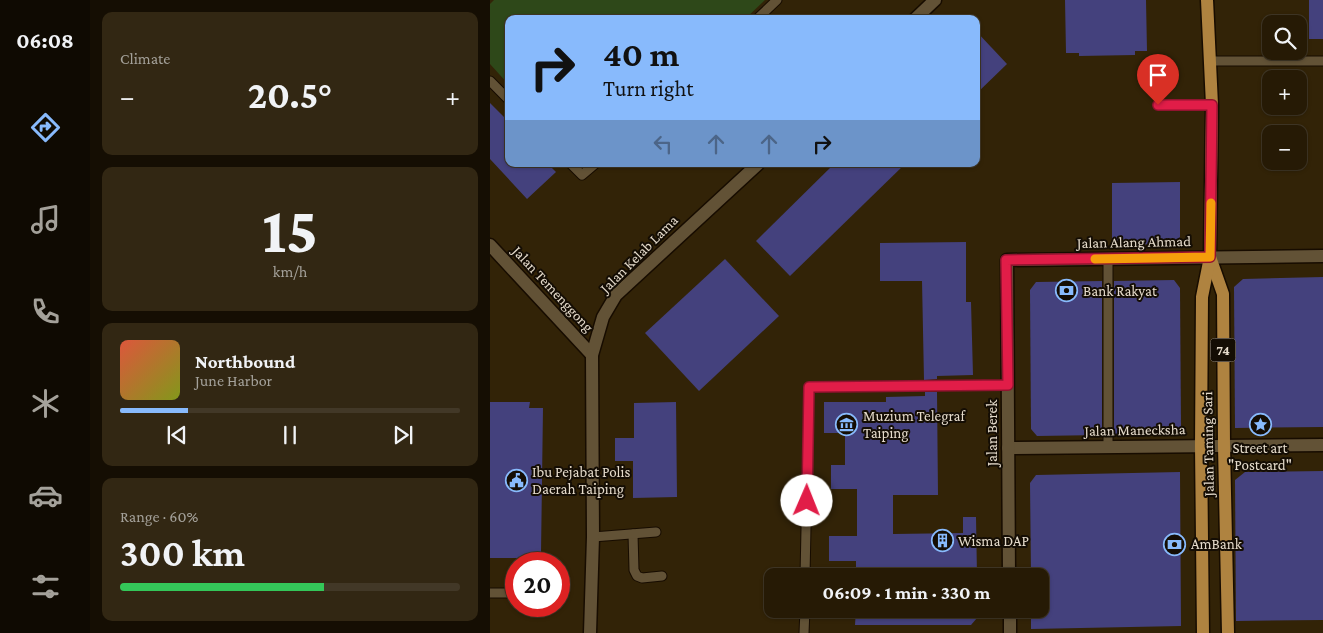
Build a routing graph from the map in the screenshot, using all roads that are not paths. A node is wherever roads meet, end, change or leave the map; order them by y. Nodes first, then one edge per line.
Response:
1 (778, 0) edge
2 (935, 0) edge
3 (1207, 0) edge
4 (761, 15) edge
5 (919, 15) edge
6 (1210, 61) junction
7 (1323, 61) edge
8 (490, 81) edge
9 (505, 96) edge
10 (1158, 105) dead end
11 (1212, 105) junction
12 (574, 167) edge
13 (592, 167) edge
14 (755, 167) edge
15 (490, 245) edge
16 (1323, 256) edge
17 (1210, 257) junction
18 (1108, 259) junction
19 (1006, 260) joint
20 (592, 355) junction
21 (1008, 385) junction
22 (1323, 445) edge
23 (1201, 446) junction
24 (1224, 446) junction
25 (1108, 447) junction
26 (1008, 448) junction
27 (656, 532) dead end
28 (633, 534) junction
29 (593, 537) junction
30 (805, 568) edge
31 (1009, 568) edge
32 (662, 576) dead end
33 (490, 593) edge
34 (505, 593) edge
35 (805, 618) edge
36 (1010, 618) edge
37 (590, 633) edge
38 (804, 633) edge
39 (1010, 633) edge
40 (1204, 633) edge
41 (1228, 633) edge

1 - 4 lane
2 - 5 street
3 - 6 main road, Jalan Taming Sari
6 - 7 lane
6 - 11 main road, Jalan Taming Sari
8 - 9 lane
10 - 11 lane
11 - 17 main road, Jalan Taming Sari
12 - 13 lane
14 - 20 street, Jalan Kelab Lama
15 - 20 street, Jalan Temenggong
16 - 17 street, Jalan Alang Ahmad
17 - 18 street, Jalan Alang Ahmad
17 - 23 main road, Jalan Taming Sari / 74
17 - 24 main road, Jalan Taming Sari / 74
18 - 19 street, Jalan Alang Ahmad
18 - 25 lane
19 - 21 street, Jalan Berek
20 - 29 street, Jalan Kelab Lama
21 - 26 street, Jalan Berek
21 - 30 lane
22 - 24 street, Jalan Manecksha
23 - 24 street, Jalan Manecksha
23 - 25 street, Jalan Manecksha
23 - 40 main road, Jalan Taming Sari / 74
24 - 41 main road, Jalan Taming Sari / 74
25 - 26 street, Jalan Manecksha
26 - 31 street, Jalan Berek
27 - 28 lane
28 - 29 lane
28 - 32 lane
29 - 37 street, Jalan Kelab Lama
33 - 34 lane
35 - 38 lane
36 - 39 street

